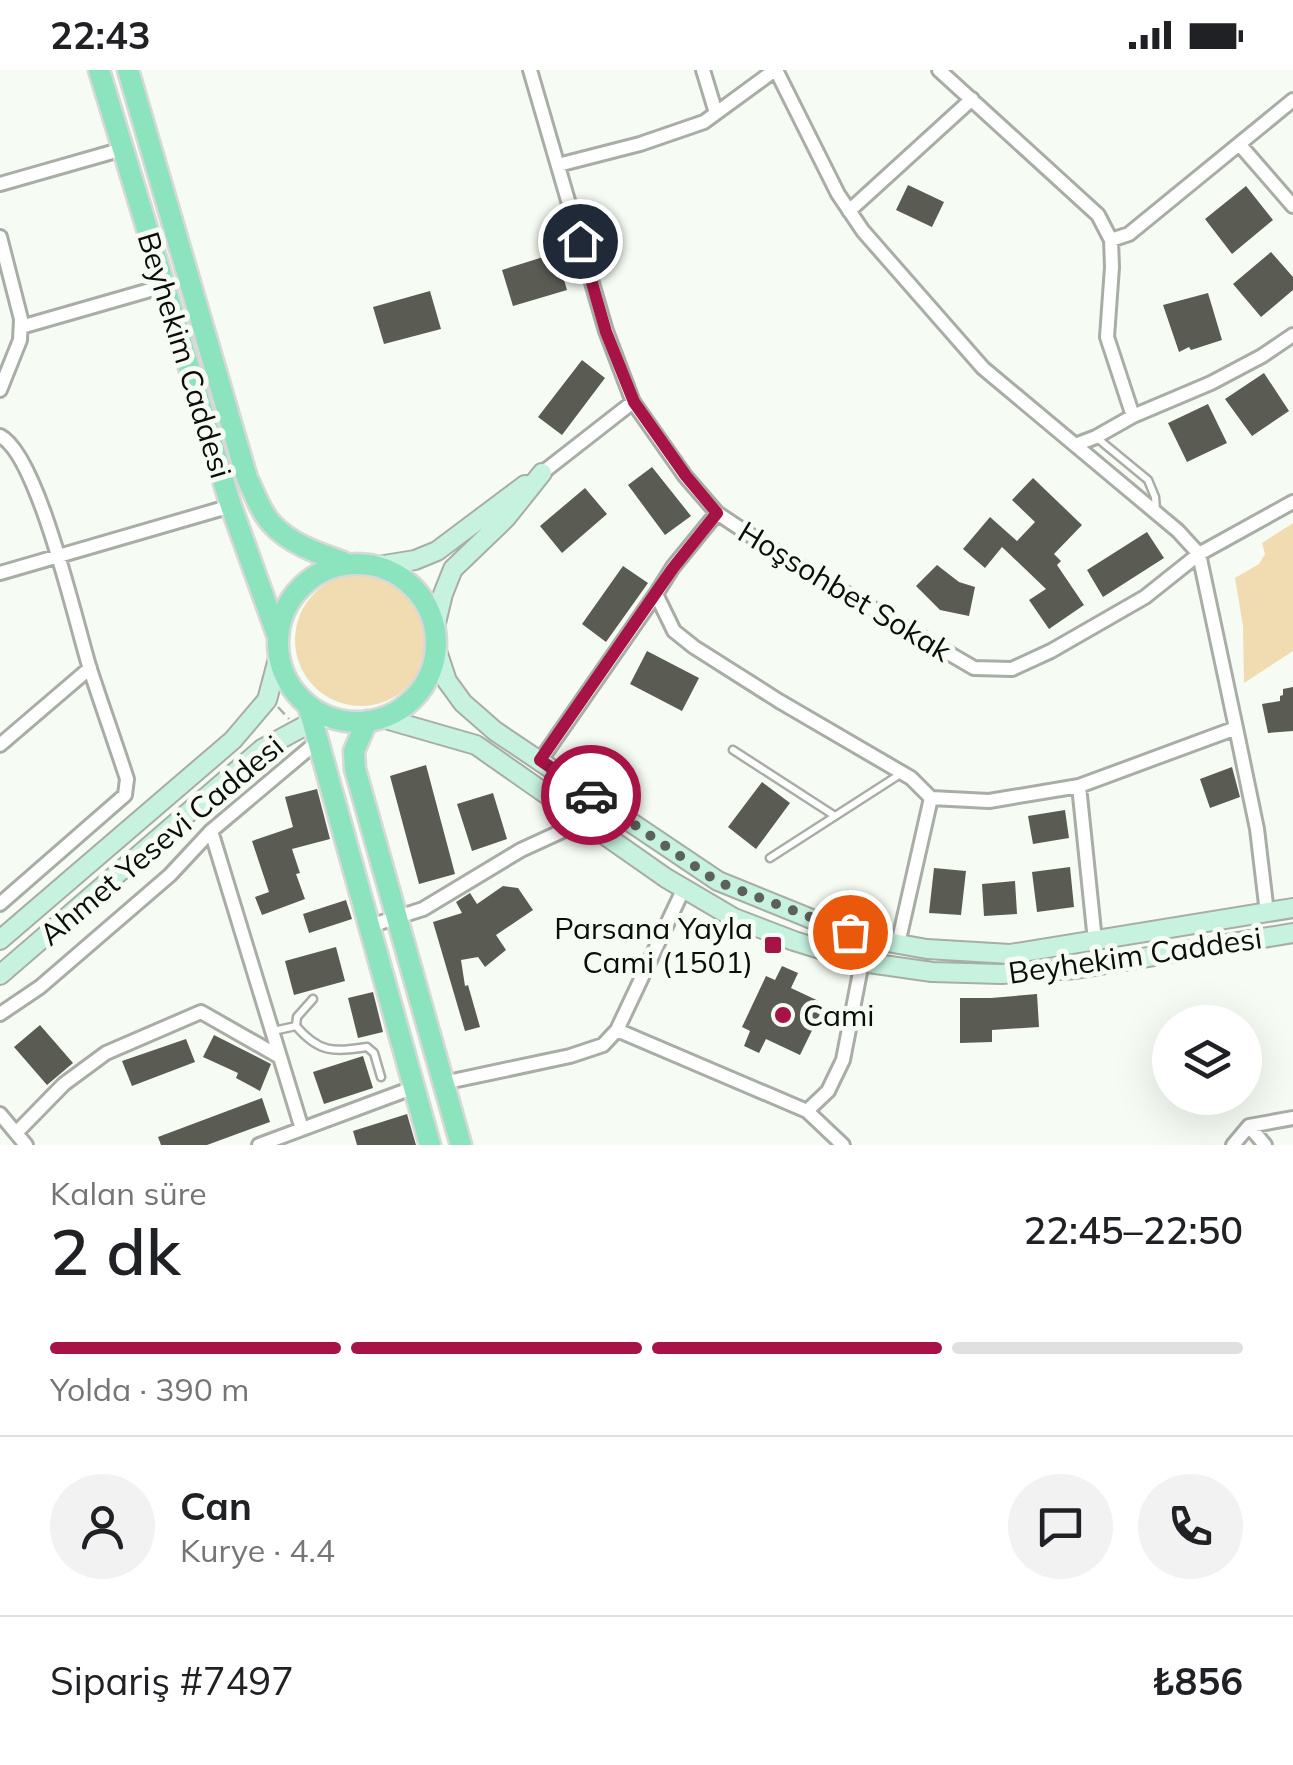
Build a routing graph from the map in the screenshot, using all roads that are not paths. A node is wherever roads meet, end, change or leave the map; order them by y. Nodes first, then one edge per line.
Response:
1 (99, 70) edge
2 (128, 70) edge
3 (530, 70) edge
4 (703, 70) edge
5 (775, 70) edge
6 (939, 70) edge
7 (972, 99) junction
8 (1293, 100) edge
9 (716, 112) junction
10 (1240, 145) junction
11 (123, 148) junction
12 (558, 165) junction
13 (0, 184) edge
14 (1293, 206) edge
15 (849, 211) junction
16 (0, 238) edge
17 (1112, 240) junction
18 (164, 286) junction
19 (21, 327) junction
20 (1293, 335) edge
21 (0, 390) edge
22 (634, 402) junction
23 (1132, 416) junction
24 (0, 436) edge
25 (1096, 437) junction
26 (1074, 445) junction
27 (542, 474) junction
28 (1293, 502) edge
29 (232, 506) junction
30 (717, 513) junction
31 (1156, 513) junction
32 (1200, 554) junction
33 (58, 555) junction
34 (343, 562) junction
35 (378, 566) junction
36 (0, 573) edge
37 (656, 594) junction
38 (436, 638) junction
39 (278, 646) junction
40 (90, 668) junction
41 (374, 720) junction
42 (313, 724) junction
43 (1236, 728) junction
44 (0, 745) edge
45 (733, 750) dead end
46 (540, 760) junction
47 (902, 773) junction
48 (359, 786) junction
49 (1078, 786) junction
50 (332, 792) junction
51 (931, 798) junction
52 (835, 816) junction
53 (582, 822) junction
54 (212, 831) junction
55 (770, 858) dead end
56 (684, 888) junction
57 (0, 904) edge
58 (1293, 908) edge
59 (1267, 913) junction
60 (396, 920) junction
61 (370, 926) junction
62 (4, 931) edge
63 (1293, 933) edge
64 (1094, 941) junction
65 (898, 944) junction
66 (862, 962) junction
67 (0, 974) edge
68 (314, 999) dead end
69 (0, 1014) edge
70 (296, 1026) junction
71 (617, 1030) junction
72 (272, 1031) junction
73 (280, 1057) junction
74 (381, 1077) dead end
75 (443, 1083) junction
76 (416, 1086) junction
77 (807, 1112) junction
78 (0, 1114) edge
79 (1293, 1118) edge
80 (1248, 1126) junction
81 (302, 1130) junction
82 (16, 1133) junction
83 (26, 1145) edge
84 (259, 1145) edge
85 (430, 1145) edge
86 (461, 1145) edge
87 (843, 1145) edge
88 (1232, 1145) edge
89 (1265, 1145) edge

1 - 11 main road, Beyhekim Caddesi
2 - 34 main road, Beyhekim Caddesi
3 - 12 street, Hoşsohbet Sokak
4 - 9 street
5 - 9 street
5 - 15 street
6 - 7 street
7 - 15 street
7 - 17 street
8 - 10 street
9 - 12 street
10 - 14 street
10 - 17 street
11 - 13 street
11 - 18 main road, Beyhekim Caddesi
12 - 22 street, Hoşsohbet Sokak
15 - 26 street
16 - 19 street
17 - 23 street
18 - 19 street
18 - 29 main road, Beyhekim Caddesi
19 - 21 street
20 - 23 street
22 - 27 street
22 - 30 street, Hoşsohbet Sokak
23 - 25 street
24 - 33 street
25 - 26 street
25 - 31 lane
26 - 31 street
27 - 35 main road
27 - 38 main road
28 - 32 street, Hoşsohbet Sokak
29 - 33 street
29 - 39 main road, Beyhekim Caddesi
30 - 32 street, Hoşsohbet Sokak
30 - 37 street
31 - 32 street
32 - 43 street
33 - 36 street
33 - 40 street
34 - 35 main road
34 - 39 main road
35 - 38 main road
37 - 46 street
37 - 47 street
38 - 41 main road
38 - 46 main road, Beyhekim Caddesi
39 - 42 main road
39 - 62 main road, Ahmet Yesevi Caddesi
40 - 44 street
40 - 57 street
41 - 42 main road
41 - 48 main road
41 - 53 main road, Beyhekim Caddesi
42 - 50 main road
42 - 54 street
42 - 67 main road, Ahmet Yesevi Caddesi
43 - 49 street
43 - 59 street
45 - 52 lane
46 - 65 main road, Beyhekim Caddesi
47 - 51 street
47 - 52 lane
48 - 50 main road
48 - 60 main road
49 - 51 street
49 - 64 street
50 - 61 main road
51 - 65 street
52 - 55 lane
53 - 56 main road, Beyhekim Caddesi
53 - 60 street
54 - 69 street
54 - 72 street
56 - 66 main road, Beyhekim Caddesi
56 - 71 street
58 - 59 main road, Beyhekim Caddesi
59 - 64 main road, Beyhekim Caddesi
60 - 61 street
60 - 75 main road
61 - 76 main road
63 - 66 main road, Beyhekim Caddesi
64 - 65 main road, Beyhekim Caddesi
66 - 77 street
68 - 70 lane
70 - 72 lane
70 - 74 lane
71 - 75 street
71 - 77 street
72 - 73 street
73 - 81 street
73 - 82 street
75 - 86 main road
76 - 81 street
76 - 85 main road
77 - 87 street
78 - 82 street
79 - 80 street
80 - 88 street
80 - 89 street
81 - 84 street
82 - 83 street

